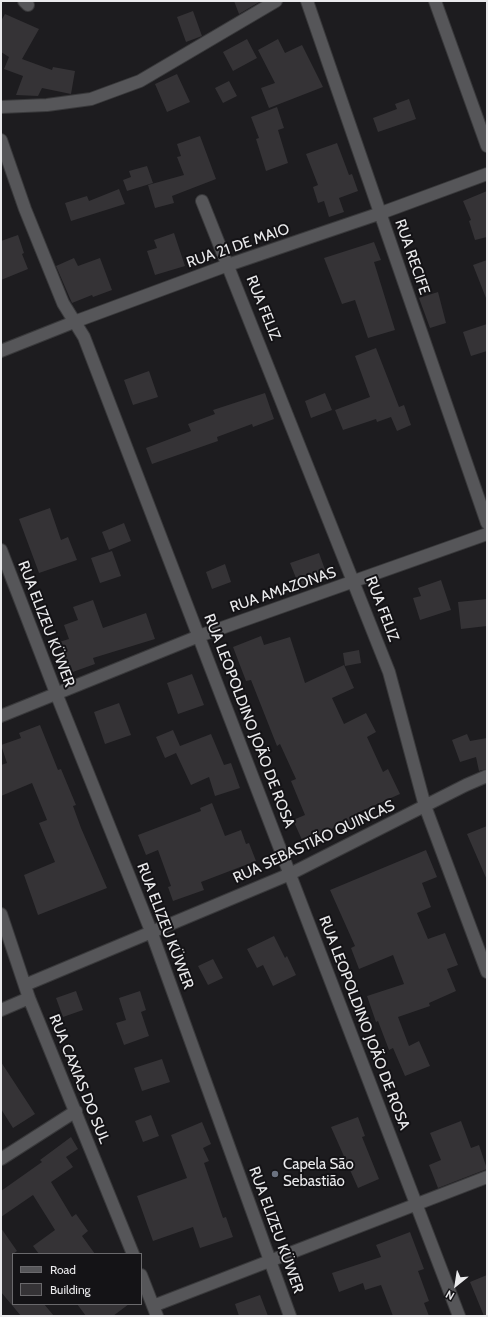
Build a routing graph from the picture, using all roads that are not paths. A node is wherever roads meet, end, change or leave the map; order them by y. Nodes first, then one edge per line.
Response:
1 (276, 1) edge
2 (307, 1) edge
3 (435, 1) edge
4 (1, 107) edge
5 (1, 140) edge
6 (487, 146) edge
7 (487, 174) edge
8 (202, 201) dead end
9 (381, 213) junction
10 (228, 265) junction
11 (74, 322) junction
12 (1, 351) edge
13 (487, 523) edge
14 (487, 534) edge
15 (1, 550) edge
16 (354, 582) junction
17 (199, 636) junction
18 (56, 693) junction
19 (1, 716) edge
20 (487, 776) edge
21 (425, 806) junction
22 (290, 874) junction
23 (1, 914) edge
24 (151, 931) junction
25 (487, 972) edge
26 (25, 986) junction
27 (29, 998) junction
28 (1, 1010) edge
29 (76, 1111) junction
30 (1, 1159) edge
31 (487, 1177) edge
32 (416, 1205) junction
33 (133, 1253) edge
34 (269, 1262) junction
35 (142, 1278) edge
36 (155, 1311) edge
37 (290, 1316) edge
38 (459, 1316) edge

1 - 4 street
2 - 9 street, RUA RECIFE
3 - 6 street
5 - 11 street, RUA LEOPOLDINO JOÃO DE ROSA
7 - 9 street, RUA 21 DE MAIO
8 - 10 street, RUA FELIZ
9 - 10 street, RUA 21 DE MAIO
9 - 13 street, RUA RECIFE
10 - 11 street, RUA 21 DE MAIO
10 - 16 street, RUA FELIZ
11 - 12 street, RUA 21 DE MAIO
11 - 17 street, RUA LEOPOLDINO JOÃO DE ROSA
14 - 16 street, RUA AMAZONAS
15 - 18 street, RUA ELIZEU KÜWER
16 - 17 street, RUA AMAZONAS
16 - 21 street, RUA FELIZ
17 - 18 street, RUA AMAZONAS
17 - 22 street, RUA LEOPOLDINO JOÃO DE ROSA
18 - 19 street, RUA AMAZONAS
18 - 24 street, RUA ELIZEU KÜWER
20 - 21 street, RUA SEBASTIÃO QUINCAS
21 - 22 street, RUA SEBASTIÃO QUINCAS
21 - 25 street, RUA FELIZ
22 - 24 street, RUA SEBASTIÃO QUINCAS
22 - 32 street, RUA LEOPOLDINO JOÃO DE ROSA
23 - 26 street, RUA CAXIAS DO SUL
24 - 26 street, RUA SEBASTIÃO QUINCAS
24 - 34 street, RUA ELIZEU KÜWER
26 - 27 street, RUA CAXIAS DO SUL
27 - 28 street
27 - 29 street, RUA CAXIAS DO SUL
29 - 30 street
29 - 33 street, RUA CAXIAS DO SUL
31 - 32 street
32 - 34 street
32 - 38 street, RUA LEOPOLDINO JOÃO DE ROSA
34 - 36 street
34 - 37 street, RUA ELIZEU KÜWER
35 - 36 street

